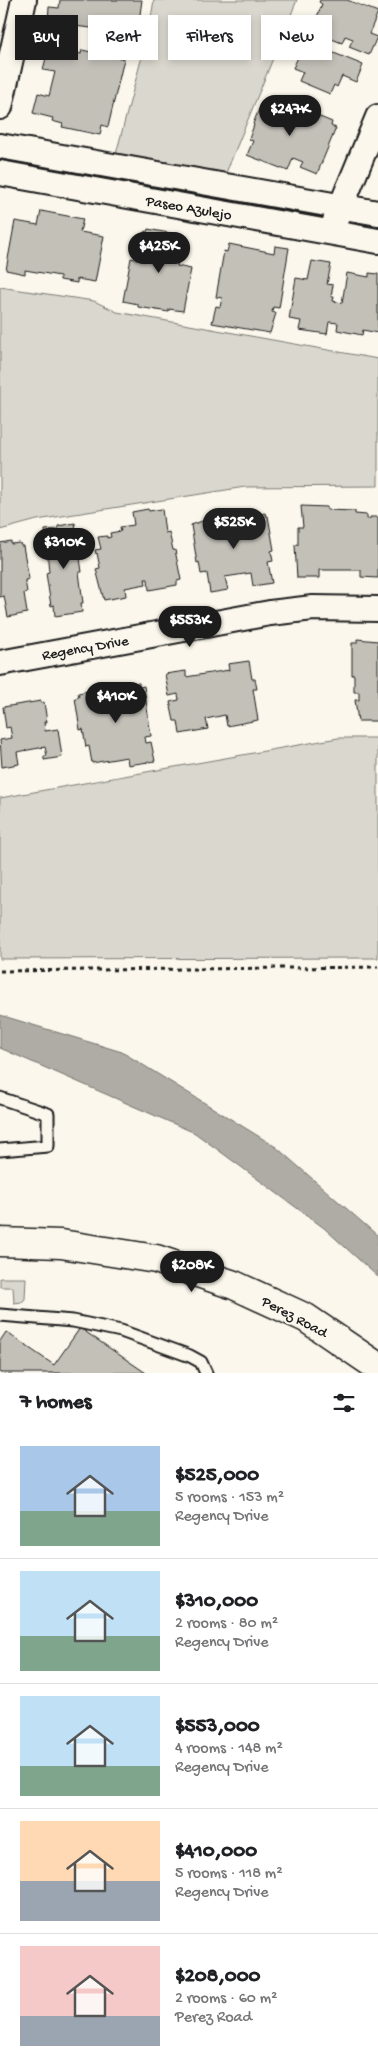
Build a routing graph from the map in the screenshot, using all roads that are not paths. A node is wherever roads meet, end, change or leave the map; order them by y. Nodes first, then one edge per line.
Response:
1 (24, 0) edge
2 (0, 107) edge
3 (378, 117) edge
4 (0, 146) edge
5 (0, 173) edge
6 (341, 207) junction
7 (378, 213) edge
8 (331, 232) junction
9 (378, 241) edge
10 (378, 609) edge
11 (0, 663) edge
12 (0, 1098) edge
13 (0, 1150) edge
14 (0, 1242) edge
15 (0, 1316) edge
16 (378, 1367) edge
17 (206, 1373) edge

1 - 2 street
3 - 6 street
4 - 6 street, Paseo Azulejo
5 - 8 street, Paseo Azulejo
6 - 7 street, Paseo Azulejo
6 - 8 street
8 - 9 street, Paseo Azulejo
10 - 11 street, Regency Drive
12 - 13 lane
14 - 16 main road, Perez Road
15 - 17 lane

